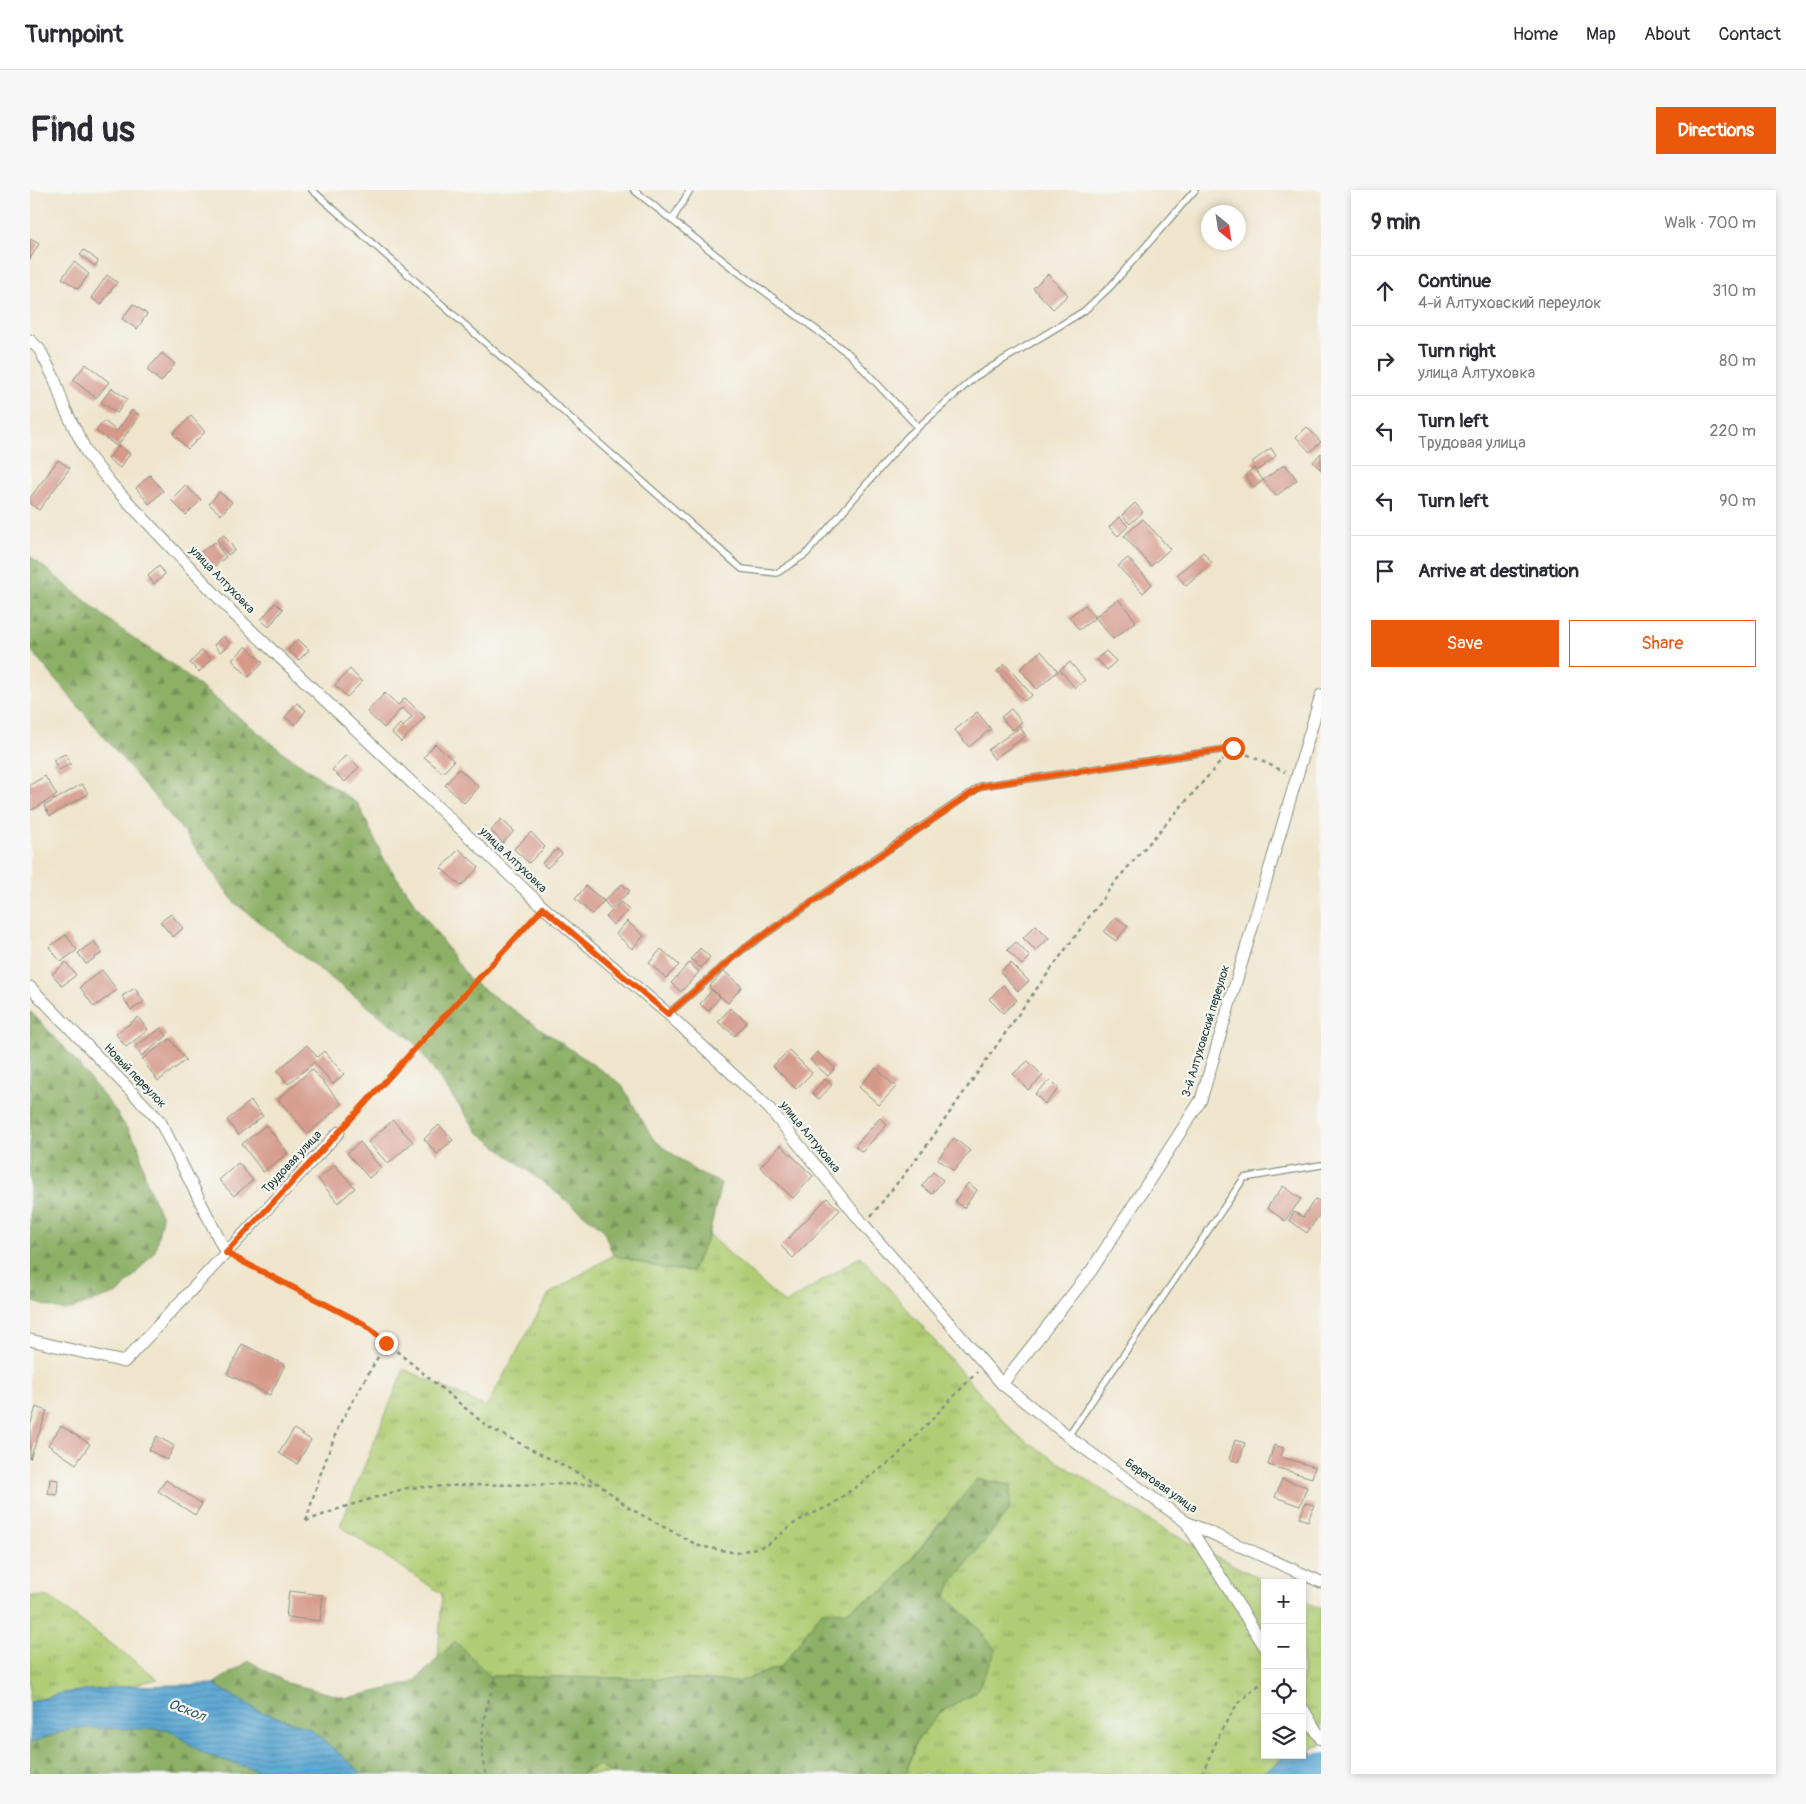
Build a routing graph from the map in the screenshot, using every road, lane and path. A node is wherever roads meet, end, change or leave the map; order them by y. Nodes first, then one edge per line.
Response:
1 (312, 190) edge
2 (634, 190) edge
3 (690, 190) edge
4 (1195, 190) edge
5 (672, 220) junction
6 (30, 340) edge
7 (918, 426) junction
8 (1321, 695) edge
9 (1233, 748) junction
10 (1296, 778) junction
11 (543, 908) junction
12 (30, 987) edge
13 (668, 1014) junction
14 (339, 1132) joint
15 (1321, 1165) edge
16 (864, 1225) junction
17 (226, 1253) junction
18 (30, 1340) edge
19 (386, 1343) junction
20 (984, 1364) junction
21 (1002, 1384) junction
22 (1068, 1436) junction
23 (598, 1484) junction
24 (1186, 1522) junction
25 (1321, 1582) edge
26 (1261, 1641) edge
27 (496, 1676) dead end
28 (1261, 1683) edge
29 (1306, 1713) edge
30 (1321, 1738) edge
31 (486, 1774) edge
32 (1202, 1774) edge

1 - 7 lane
2 - 5 lane
3 - 5 lane
4 - 7 lane
5 - 7 lane
6 - 11 street, улица Алтуховка
8 - 10 street, 3-й Алтуховский переулок
9 - 10 path
9 - 13 lane
9 - 16 path
10 - 21 street, 3-й Алтуховский переулок
11 - 13 street, улица Алтуховка
11 - 14 path, Трудовая улица
12 - 17 street, Новый переулок
13 - 16 street, улица Алтуховка
14 - 17 street, Трудовая улица
15 - 22 lane
16 - 20 street, улица Алтуховка
17 - 18 street, Трудовая улица
17 - 19 path
19 - 23 path
19 - 23 path
20 - 21 street, улица Алтуховка
20 - 23 path
21 - 22 street, Береговая улица
22 - 24 street, Береговая улица
24 - 25 street, Береговая улица
24 - 26 street
27 - 31 path
28 - 32 path
29 - 30 street

